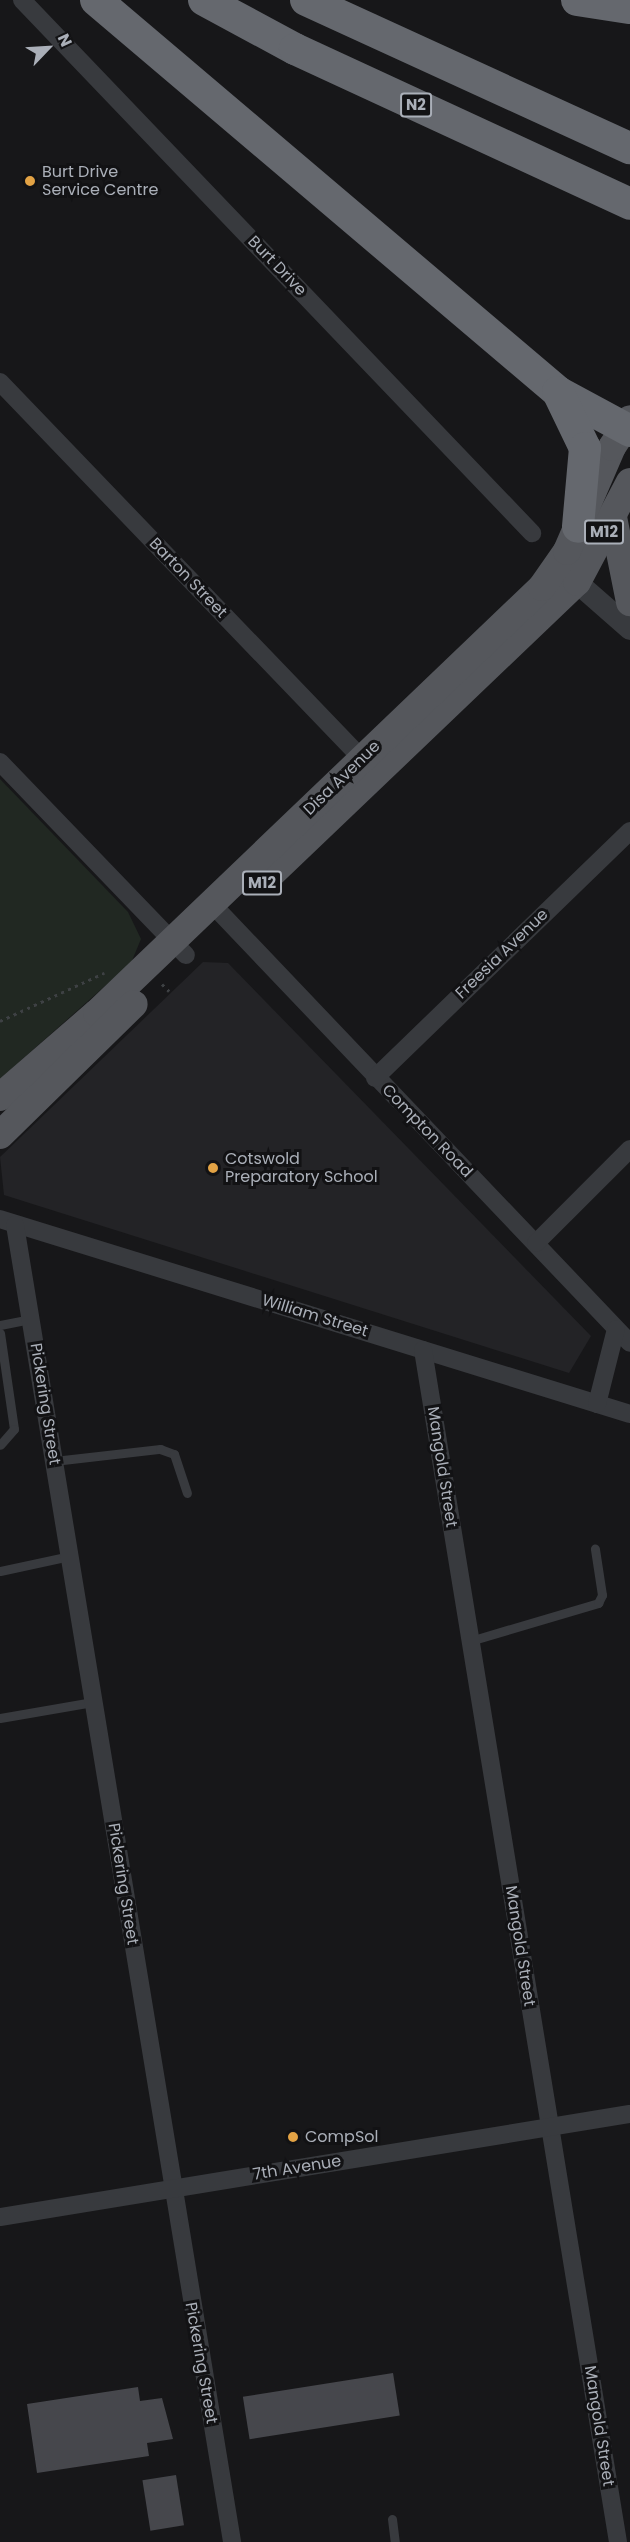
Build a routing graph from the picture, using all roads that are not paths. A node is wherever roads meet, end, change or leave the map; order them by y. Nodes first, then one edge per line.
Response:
1 (22, 0) edge
2 (96, 0) edge
3 (204, 0) edge
4 (306, 0) edge
5 (577, 0) edge
6 (630, 8) edge
7 (630, 148) edge
8 (630, 204) edge
9 (0, 382) edge
10 (558, 392) junction
11 (628, 425) edge
12 (630, 482) edge
13 (613, 517) junction
14 (578, 527) junction
15 (532, 533) dead end
16 (567, 574) junction
17 (630, 602) edge
18 (630, 629) edge
19 (0, 762) edge
20 (369, 766) junction
21 (630, 831) edge
22 (218, 912) junction
23 (178, 948) junction
24 (375, 1078) junction
25 (0, 1097) edge
26 (0, 1135) edge
27 (630, 1149) edge
28 (7, 1222) edge
29 (536, 1243) junction
30 (32, 1319) junction
31 (0, 1325) edge
32 (616, 1329) junction
33 (0, 1333) edge
34 (630, 1343) edge
35 (423, 1350) junction
36 (2, 1368) edge
37 (597, 1404) junction
38 (630, 1414) edge
39 (0, 1445) edge
40 (54, 1461) junction
41 (187, 1493) dead end
42 (595, 1549) dead end
43 (70, 1556) junction
44 (0, 1571) edge
45 (470, 1641) junction
46 (93, 1702) junction
47 (0, 1718) edge
48 (630, 2114) edge
49 (549, 2127) junction
50 (172, 2189) junction
51 (0, 2217) edge
52 (392, 2519) dead end
53 (232, 2542) edge
54 (395, 2542) edge
55 (618, 2542) edge

1 - 15 street, Burt Drive
2 - 10 highway
3 - 8 highway, N2
4 - 7 highway
5 - 6 highway
9 - 20 street, Barton Street
10 - 11 highway
10 - 14 highway
11 - 14 main road, Disa Avenue / M12
12 - 13 main road, Disa Avenue / M12
13 - 16 main road, Disa Avenue / M12
13 - 17 main road
14 - 16 main road, Disa Avenue / M12
16 - 18 street
16 - 20 main road, Disa Avenue / M12
19 - 23 street
20 - 22 main road, Disa Avenue / M12
21 - 24 street, Freesia Avenue
22 - 23 main road, Disa Avenue / M12
22 - 24 street, Compton Road
23 - 25 main road, Disa Avenue / M12
23 - 26 main road, Disa Avenue / M12
24 - 29 street, Compton Road
27 - 29 street
28 - 30 street, Pickering Street
28 - 35 street, William Street
29 - 32 street, Compton Road
30 - 31 lane
30 - 40 street, Pickering Street
32 - 34 street, Compton Road
32 - 37 street
33 - 36 lane
35 - 37 street, William Street
35 - 45 street, Mangold Street
36 - 39 lane
37 - 38 street, William Street
40 - 41 lane
40 - 43 street, Pickering Street
42 - 45 lane
43 - 44 lane
43 - 46 street, Pickering Street
45 - 49 street, Mangold Street
46 - 47 lane
46 - 50 street, Pickering Street
48 - 49 street, 7th Avenue
49 - 50 street, 7th Avenue
49 - 55 street, Mangold Street
50 - 51 street, 7th Avenue
50 - 53 street, Pickering Street
52 - 54 lane

